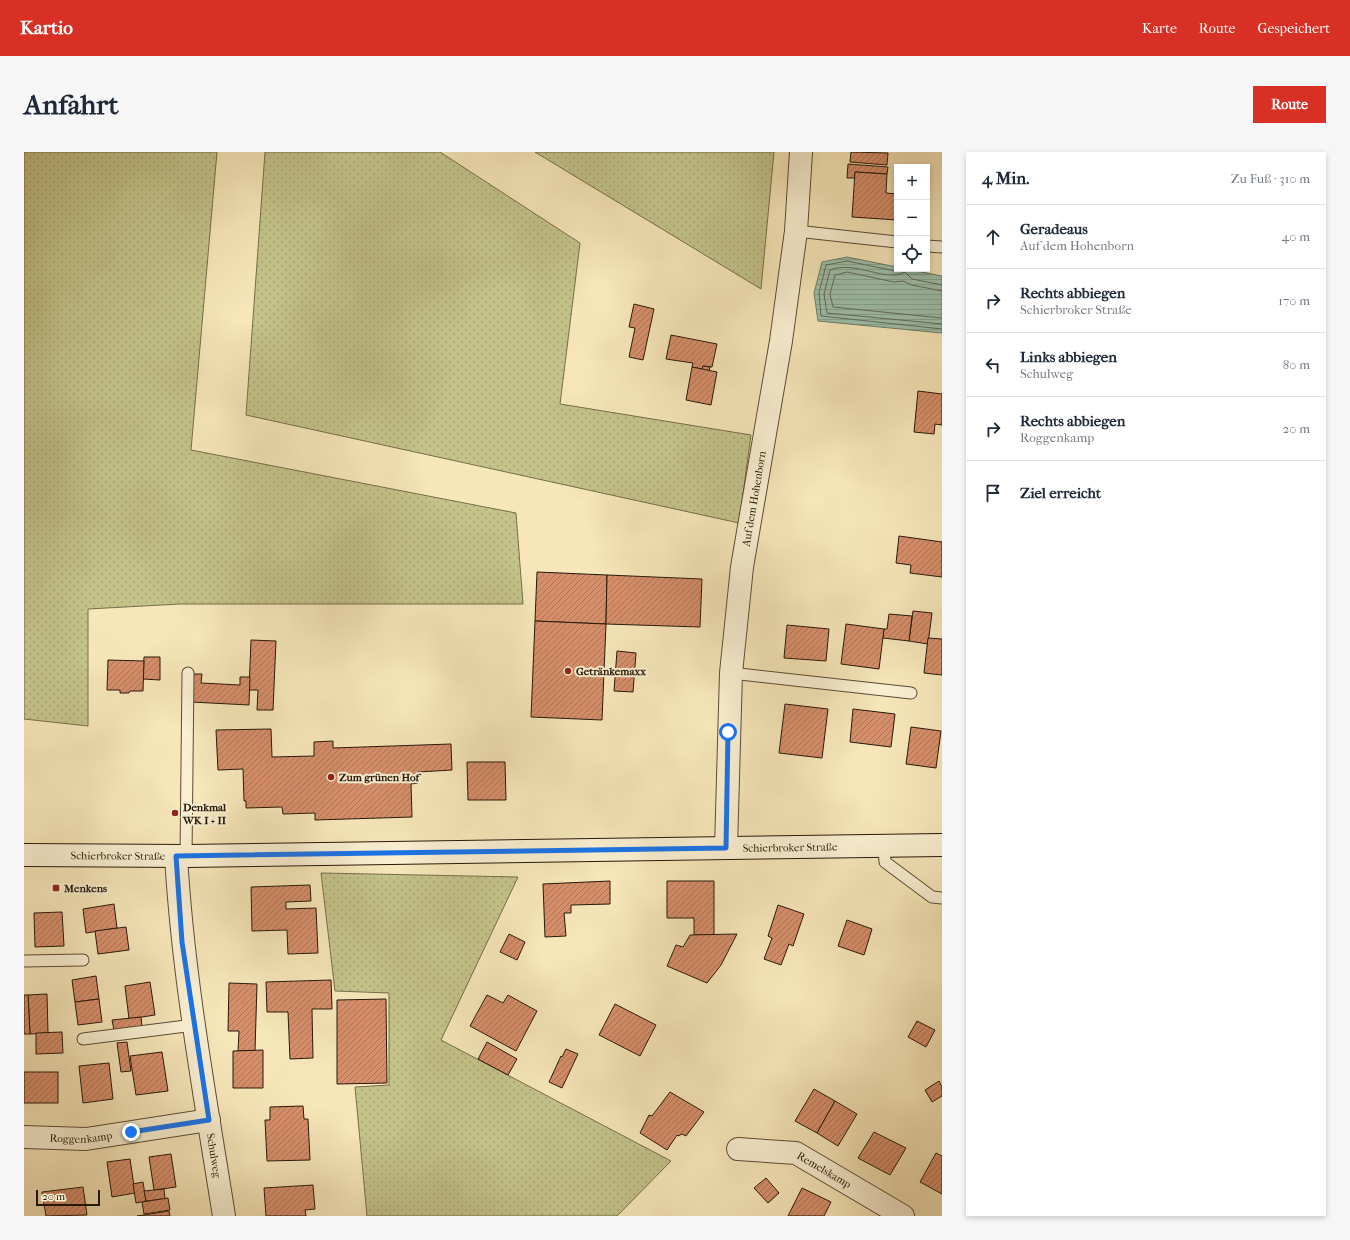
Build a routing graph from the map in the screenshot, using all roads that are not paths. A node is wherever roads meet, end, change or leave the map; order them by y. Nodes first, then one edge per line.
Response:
1 (801, 152) edge
2 (796, 231) junction
3 (894, 242) edge
4 (930, 246) edge
5 (942, 247) edge
6 (731, 672) junction
7 (188, 673) dead end
8 (911, 693) dead end
9 (942, 845) edge
10 (884, 846) junction
11 (726, 848) junction
12 (24, 855) edge
13 (181, 856) junction
14 (942, 898) edge
15 (83, 960) dead end
16 (24, 961) edge
17 (194, 1025) junction
18 (83, 1039) dead end
19 (209, 1120) junction
20 (24, 1137) edge
21 (738, 1149) dead end
22 (224, 1216) edge
23 (903, 1216) edge

1 - 2 street, Auf dem Hohenborn
2 - 3 lane
2 - 6 street, Auf dem Hohenborn
4 - 5 lane
6 - 8 lane
6 - 11 street, Auf dem Hohenborn
7 - 13 lane
9 - 10 street, Schierbroker Straße
10 - 11 street, Schierbroker Straße
10 - 14 lane
11 - 13 street, Schierbroker Straße
12 - 13 street, Schierbroker Straße
13 - 17 street, Schulweg
15 - 16 lane
17 - 18 lane
17 - 19 street, Schulweg
19 - 20 street, Roggenkamp
19 - 22 street, Schulweg
21 - 23 street, Remelskamp

